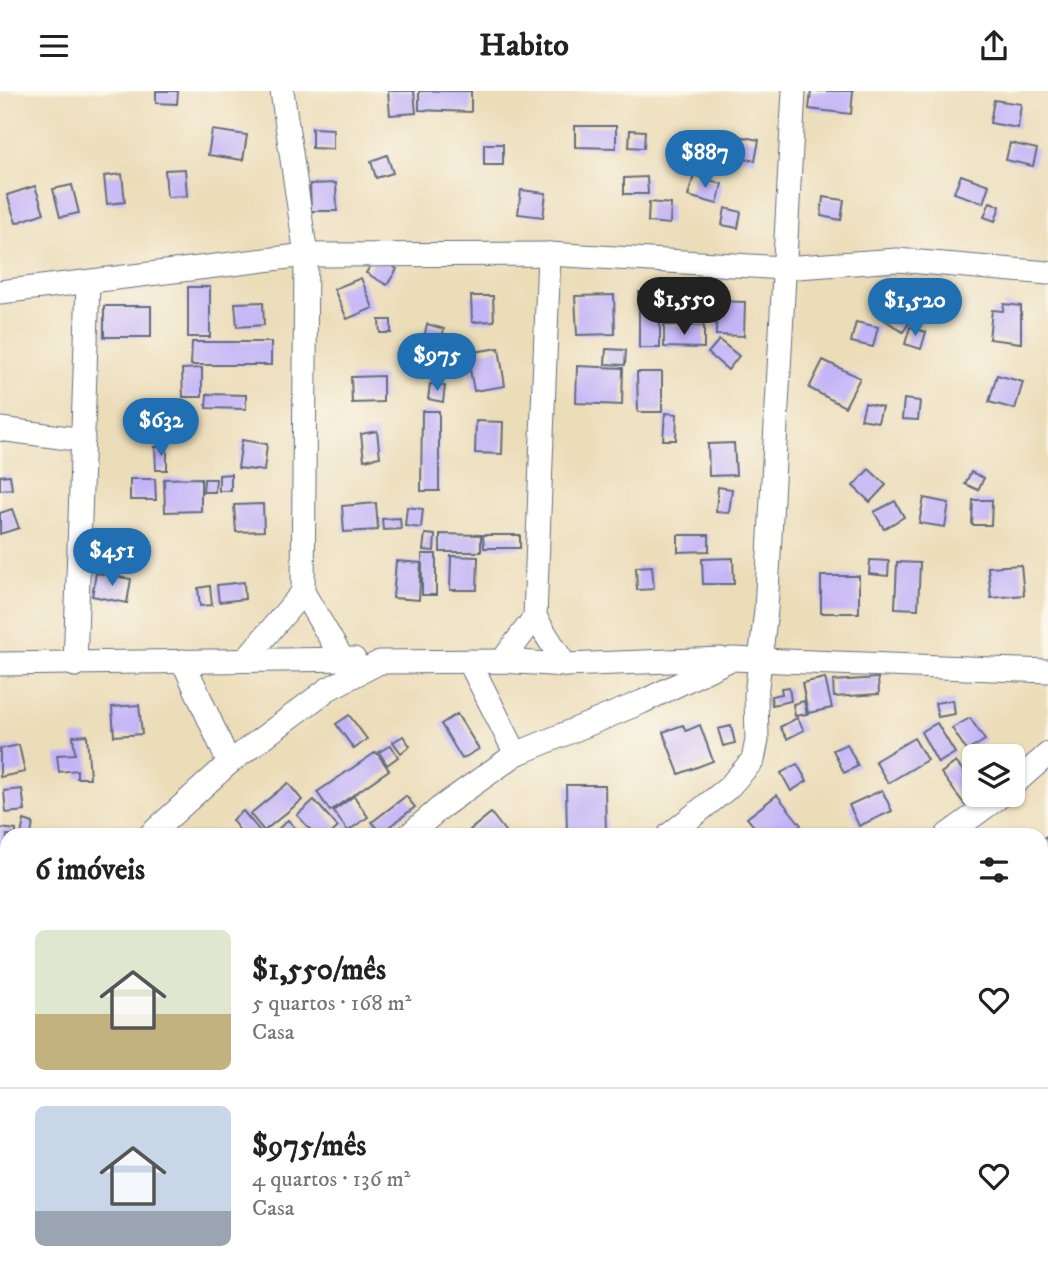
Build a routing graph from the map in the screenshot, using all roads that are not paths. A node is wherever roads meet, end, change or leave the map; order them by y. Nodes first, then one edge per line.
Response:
1 (282, 91) edge
2 (794, 91) edge
3 (549, 254) junction
4 (306, 255) junction
5 (783, 268) junction
6 (1048, 273) edge
7 (88, 283) junction
8 (0, 292) edge
9 (0, 429) edge
10 (83, 440) junction
11 (303, 592) junction
12 (535, 617) junction
13 (342, 658) junction
14 (246, 659) junction
15 (731, 659) junction
16 (759, 659) junction
17 (183, 661) junction
18 (470, 661) junction
19 (502, 661) junction
20 (380, 662) junction
21 (0, 664) edge
22 (75, 665) junction
23 (565, 665) junction
24 (1048, 671) edge
25 (516, 754) junction
26 (1048, 754) edge
27 (229, 763) junction
28 (1025, 774) edge
29 (986, 807) edge
30 (158, 828) edge
31 (417, 828) edge
32 (678, 828) edge
33 (957, 828) edge

1 - 4 street
2 - 5 street
3 - 4 street
3 - 5 street
3 - 12 street
4 - 7 street
4 - 11 street
5 - 6 street
5 - 16 street
7 - 8 street
7 - 10 street
9 - 10 street
10 - 22 street
11 - 13 street
11 - 14 street
12 - 19 street
12 - 23 street
13 - 14 street
13 - 20 street
14 - 17 street
15 - 16 street
15 - 23 street
15 - 25 street
16 - 24 street
16 - 32 street
17 - 22 street
17 - 27 street
18 - 19 street
18 - 20 street
18 - 25 street
19 - 23 street
20 - 27 street
21 - 22 street
25 - 31 street
26 - 28 street
27 - 30 street
29 - 33 street

